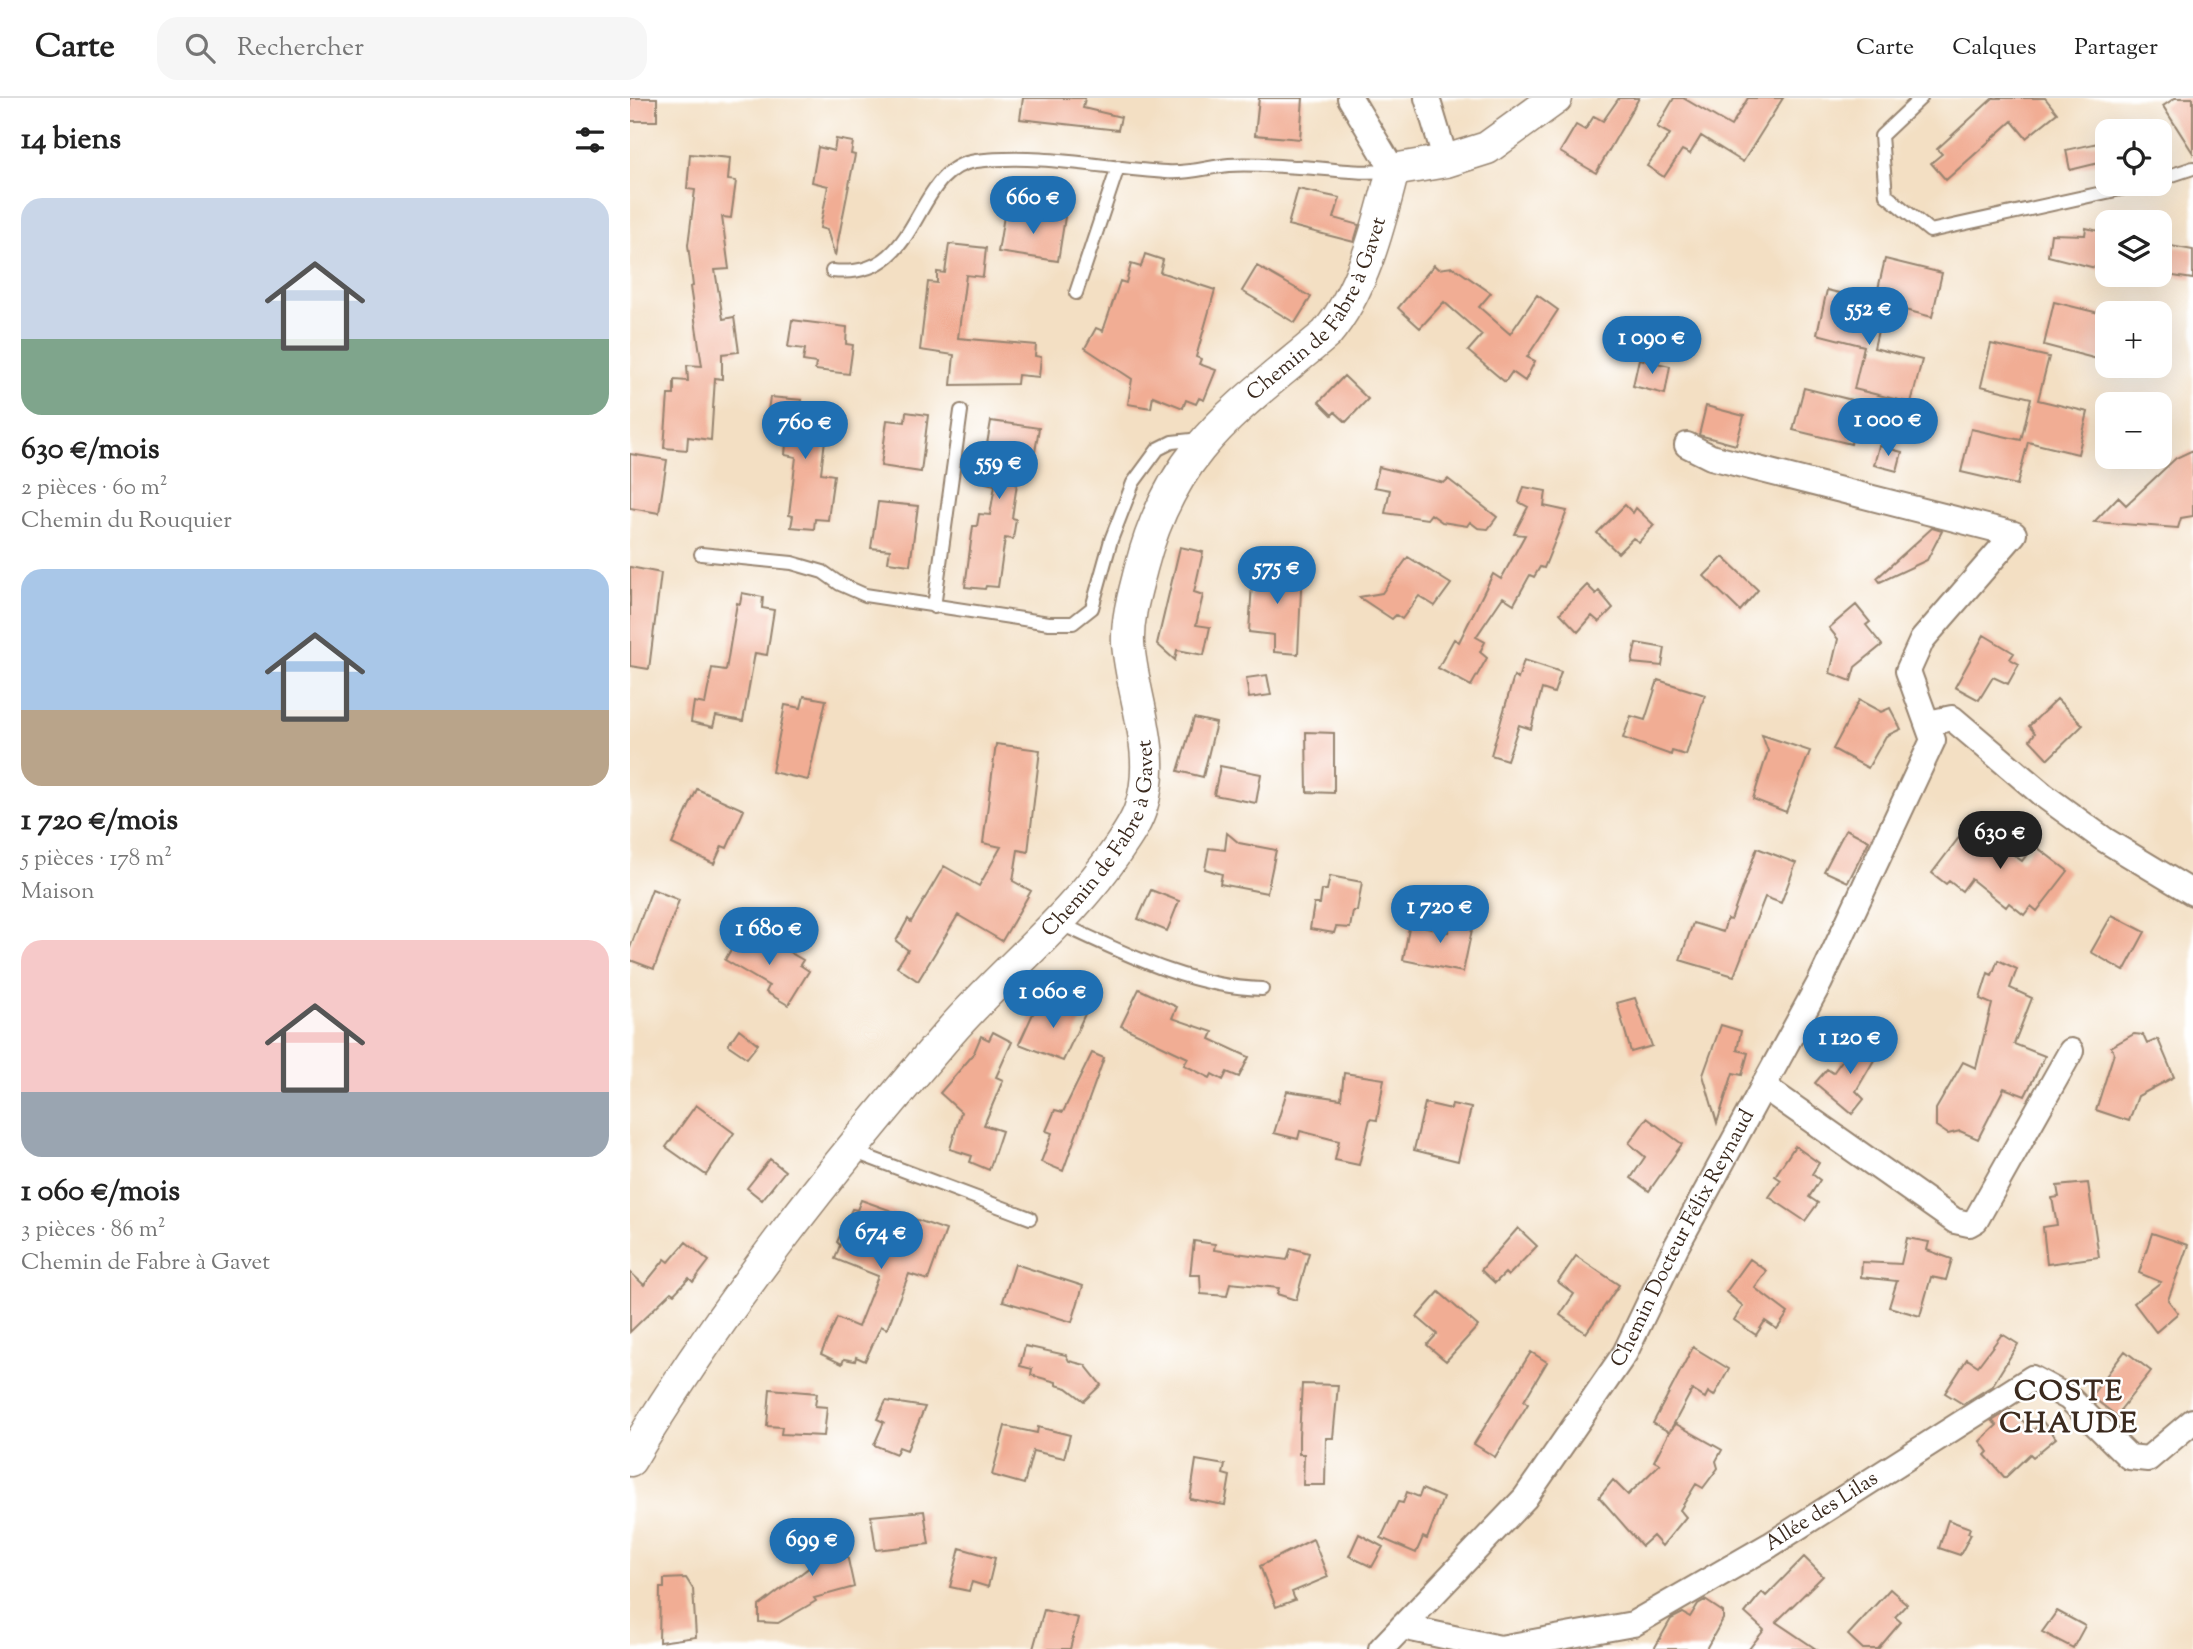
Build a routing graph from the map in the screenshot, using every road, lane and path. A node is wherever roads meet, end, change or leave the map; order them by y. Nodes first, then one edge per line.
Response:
1 (1350, 98) edge
2 (1427, 98) edge
3 (1556, 98) edge
4 (1921, 98) edge
5 (1446, 160) junction
6 (1118, 167) junction
7 (2193, 168) edge
8 (1393, 170) junction
9 (2172, 175) edge
10 (2095, 195) edge
11 (832, 271) dead end
12 (1076, 293) dead end
13 (961, 411) dead end
14 (1205, 439) junction
15 (1687, 445) dead end
16 (701, 554) dead end
17 (934, 607) junction
18 (1928, 723) junction
19 (2193, 892) edge
20 (1058, 923) junction
21 (1262, 989) dead end
22 (2071, 1051) dead end
23 (1763, 1086) junction
24 (849, 1150) junction
25 (1030, 1218) dead end
26 (2193, 1421) edge
27 (630, 1461) edge
28 (1402, 1627) junction
29 (1609, 1640) edge
30 (1381, 1649) edge

1 - 8 street
2 - 5 street
3 - 5 street
4 - 10 lane
5 - 8 street
6 - 8 lane
6 - 11 lane
6 - 12 lane
7 - 9 lane
8 - 14 street, Chemin de Fabre à Gavet
13 - 17 lane
14 - 17 lane
14 - 20 street, Chemin de Fabre à Gavet
15 - 18 street, Chemin Docteur Félix Reynaud
16 - 17 lane
18 - 19 street
18 - 23 street, Chemin Docteur Félix Reynaud
20 - 21 lane
20 - 24 street, Chemin de Fabre à Gavet
22 - 23 street
23 - 28 street, Chemin Docteur Félix Reynaud
24 - 25 lane
24 - 27 street, Chemin de Fabre à Gavet
26 - 29 street, Allée des Lilas
28 - 29 street, Allée des Lilas
28 - 30 street, Chemin Docteur Félix Reynaud

